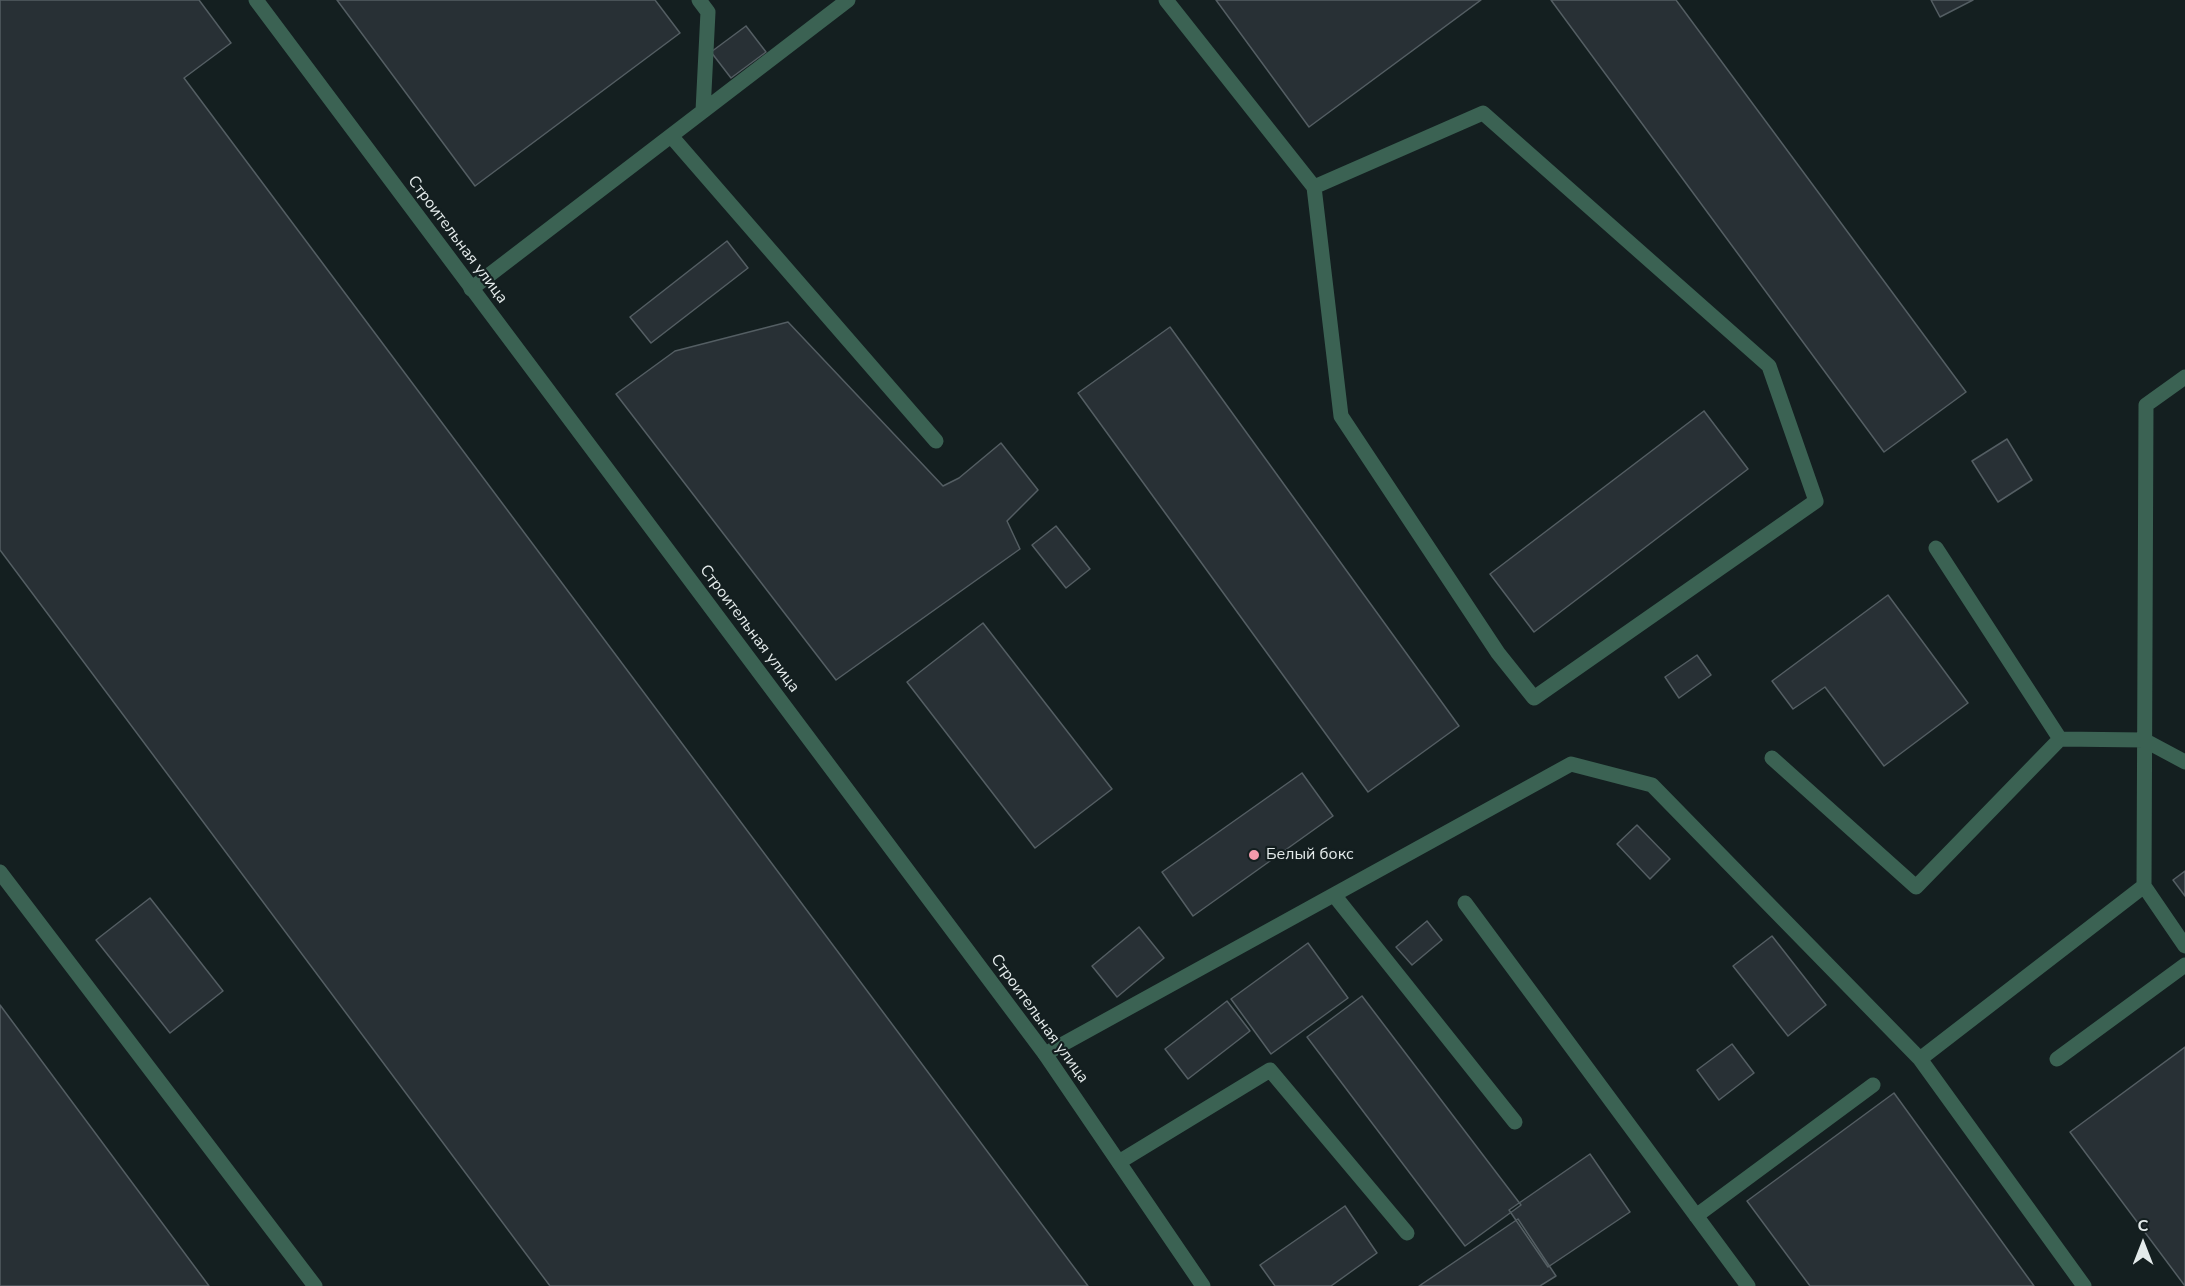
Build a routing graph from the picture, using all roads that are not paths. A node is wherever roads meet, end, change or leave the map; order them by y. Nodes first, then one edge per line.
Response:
1 (256, 0) edge
2 (699, 0) edge
3 (848, 0) edge
4 (1166, 0) edge
5 (703, 111) junction
6 (671, 136) junction
7 (1314, 187) junction
8 (471, 289) junction
9 (2185, 377) edge
10 (936, 441) dead end
11 (1936, 548) dead end
12 (2060, 739) junction
13 (2144, 740) junction
14 (1772, 758) dead end
15 (2185, 762) edge
16 (0, 872) edge
17 (2144, 886) junction
18 (1334, 895) junction
19 (1465, 903) dead end
20 (2185, 946) edge
21 (2185, 965) edge
22 (1045, 1054) junction
23 (1920, 1059) junction
24 (2057, 1059) dead end
25 (1873, 1085) dead end
26 (1515, 1122) dead end
27 (1119, 1162) junction
28 (1696, 1216) junction
29 (1407, 1233) dead end
30 (315, 1286) edge
31 (1203, 1286) edge
32 (1748, 1286) edge
33 (2084, 1286) edge

1 - 8 street, Строительная улица
2 - 5 street
3 - 5 street
4 - 7 street
5 - 6 street
6 - 8 street
6 - 10 street
7 - 7 street
8 - 22 street, Строительная улица
9 - 13 street
11 - 12 street
12 - 13 street
12 - 14 street
13 - 15 street
13 - 17 street
16 - 30 street
17 - 20 street
17 - 23 street
18 - 22 street
18 - 23 street
18 - 26 street
19 - 28 street
21 - 24 street
22 - 27 street, Строительная улица
23 - 33 street
25 - 28 street
27 - 29 street
27 - 31 street, Строительная улица
28 - 32 street

